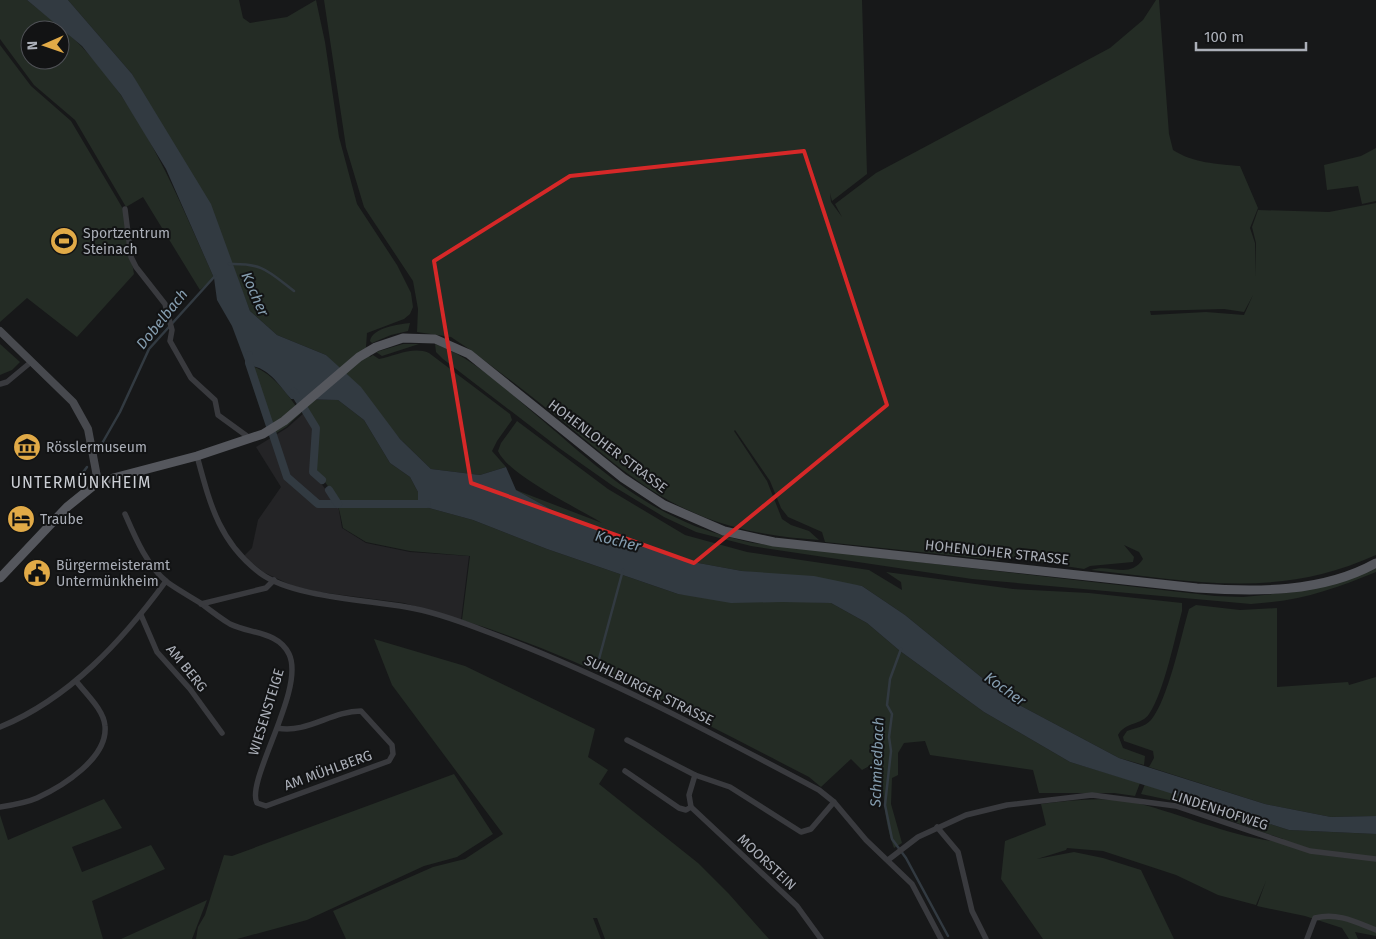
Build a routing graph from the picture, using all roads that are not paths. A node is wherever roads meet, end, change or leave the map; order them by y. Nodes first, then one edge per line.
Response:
1 (126, 210) dead end
2 (0, 331) edge
3 (31, 362) junction
4 (0, 384) edge
5 (251, 439) junction
6 (197, 456) junction
7 (98, 482) junction
8 (125, 514) dead end
9 (1376, 563) edge
10 (0, 578) edge
11 (274, 580) junction
12 (166, 581) junction
13 (201, 604) junction
14 (141, 615) junction
15 (76, 681) junction
16 (0, 727) edge
17 (277, 728) junction
18 (222, 733) dead end
19 (627, 740) dead end
20 (625, 772) dead end
21 (695, 775) junction
22 (255, 791) joint
23 (834, 802) junction
24 (0, 807) edge
25 (691, 807) junction
26 (938, 827) junction
27 (1376, 859) edge
28 (888, 860) junction
29 (1376, 930) edge
30 (821, 939) edge
31 (942, 939) edge
32 (986, 939) edge
33 (1307, 939) edge

1 - 5 street
2 - 3 main road
3 - 4 street
3 - 7 main road
5 - 6 main road, HOHENLOHER STRASSE
5 - 9 main road, HOHENLOHER STRASSE
6 - 7 main road, HOHENLOHER STRASSE
6 - 11 street, SUHLBURGER STRASSE
7 - 10 main road, HOHENLOHER STRASSE
8 - 12 street
11 - 13 street
11 - 23 street, SUHLBURGER STRASSE
12 - 13 street
12 - 14 street
13 - 17 street, WIESENSTEIGE
14 - 15 street
14 - 18 street, AM BERG
15 - 16 street
15 - 24 street
17 - 22 street, WIESENSTEIGE
17 - 22 street, AM MÜHLBERG
19 - 21 street
20 - 25 street, MOORSTEIN
21 - 23 street
21 - 25 street
23 - 28 street, SUHLBURGER STRASSE
25 - 30 street, MOORSTEIN
26 - 27 street, LINDENHOFWEG
26 - 28 street, LINDENHOFWEG
26 - 32 street
28 - 31 street, SUHLBURGER STRASSE
29 - 33 street

